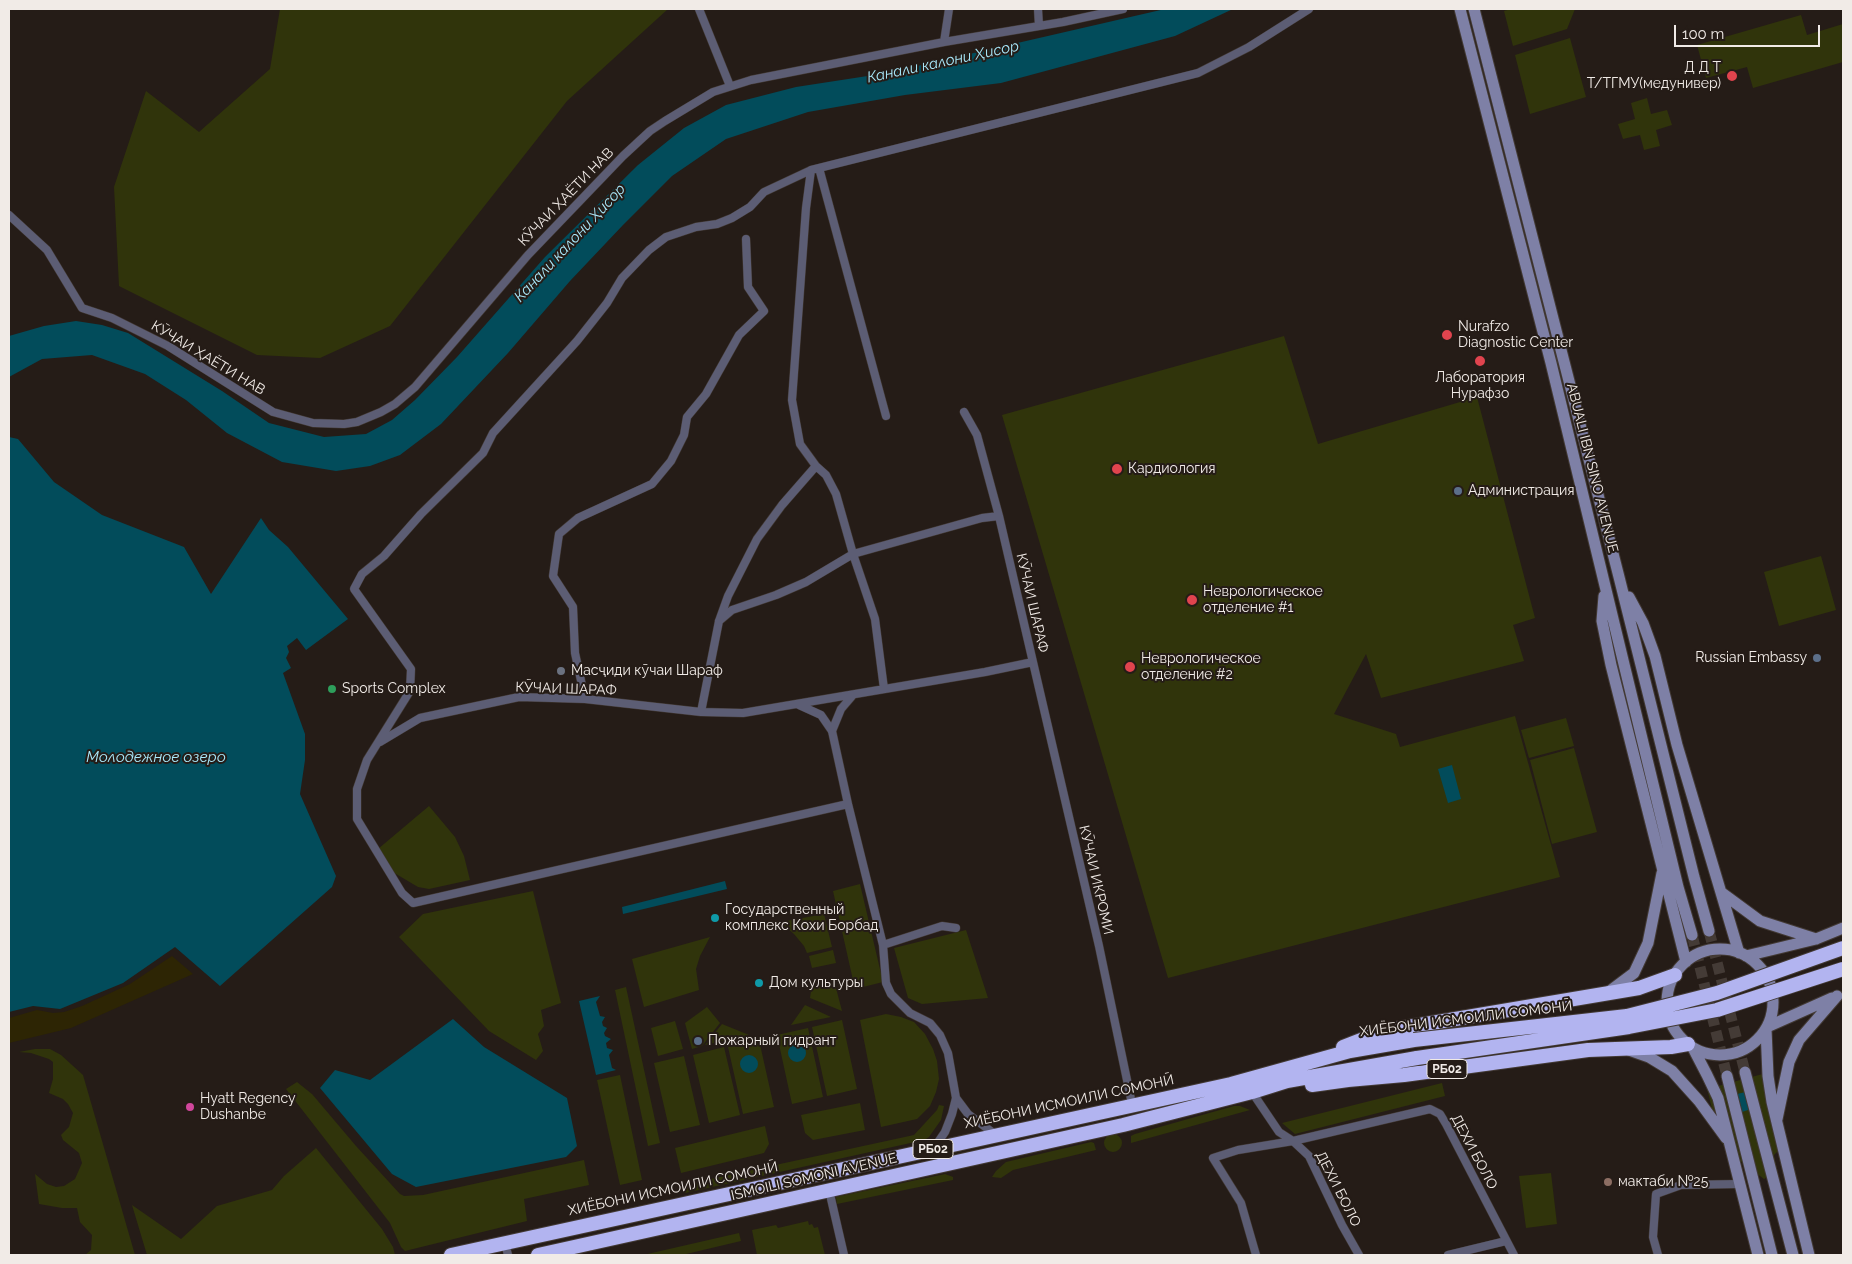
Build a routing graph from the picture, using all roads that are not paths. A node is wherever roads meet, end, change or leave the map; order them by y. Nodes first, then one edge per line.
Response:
1 (700, 9) edge
2 (949, 9) edge
3 (1038, 9) edge
4 (1123, 9) edge
5 (1309, 9) edge
6 (1460, 9) edge
7 (1474, 9) edge
8 (1039, 26) junction
9 (944, 42) junction
10 (730, 86) junction
11 (819, 168) junction
12 (811, 170) junction
13 (9, 215) edge
14 (746, 239) dead end
15 (964, 412) dead end
16 (886, 416) dead end
17 (816, 466) junction
18 (999, 516) junction
19 (853, 554) junction
20 (1621, 584) junction
21 (1605, 588) junction
22 (719, 622) junction
23 (1034, 662) junction
24 (884, 689) junction
25 (853, 695) junction
26 (585, 699) junction
27 (799, 705) junction
28 (701, 712) junction
29 (832, 731) junction
30 (378, 743) junction
31 (848, 804) junction
32 (1662, 869) junction
33 (1722, 893) junction
34 (956, 928) dead end
35 (1843, 928) edge
36 (1710, 931) tunnel mouth
37 (1692, 935) tunnel mouth
38 (1816, 939) junction
39 (883, 945) junction
40 (1843, 948) edge
41 (1742, 954) junction
42 (1686, 962) junction
43 (1843, 969) edge
44 (1675, 975) junction
45 (1605, 994) junction
46 (1840, 995) edge
47 (1766, 1028) junction
48 (1690, 1046) junction
49 (1620, 1048) junction
50 (1308, 1063) junction
51 (1745, 1072) tunnel mouth
52 (1727, 1076) tunnel mouth
53 (1274, 1085) junction
54 (1252, 1092) junction
55 (956, 1098) junction
56 (1132, 1104) junction
57 (1776, 1123) junction
58 (996, 1135) junction
59 (1293, 1141) junction
60 (1729, 1142) junction
61 (934, 1148) junction
62 (1740, 1184) junction
63 (829, 1190) junction
64 (1506, 1241) junction
65 (507, 1249) edge
66 (451, 1255) edge
67 (538, 1255) edge
68 (844, 1255) edge
69 (1256, 1255) edge
70 (1359, 1255) edge
71 (1448, 1255) edge
72 (1514, 1255) edge
73 (1658, 1255) edge
74 (1758, 1255) edge
75 (1772, 1255) edge
76 (1793, 1255) edge
77 (1809, 1255) edge

1 - 10 street
2 - 9 street
3 - 8 street
4 - 8 street, КӮЧАИ ҲАЁТИ НАВ
5 - 11 street
6 - 21 main road, ABUALI IBN SINO AVENUE
7 - 20 main road, ABUALI IBN SINO AVENUE
8 - 9 street, КӮЧАИ ҲАЁТИ НАВ
9 - 10 street, КӮЧАИ ҲАЁТИ НАВ
10 - 13 street, КӮЧАИ ҲАЁТИ НАВ
11 - 12 street
11 - 16 street
12 - 17 street
12 - 30 street
14 - 26 street
15 - 18 street, КӮЧАИ ШАРАФ
17 - 19 street
17 - 22 street
18 - 19 street
18 - 23 street, КӮЧАИ ШАРАФ
19 - 22 street
19 - 24 street
20 - 33 main road
20 - 36 main road, ABUALI IBN SINO AVENUE
21 - 32 main road
21 - 37 main road, ABUALI IBN SINO AVENUE
22 - 28 street
23 - 24 street, КӮЧАИ ШАРАФ
23 - 56 street, КӮЧАИ ИКРОМИ
24 - 25 street, КӮЧАИ ШАРАФ
25 - 27 street, КӮЧАИ ШАРАФ
25 - 29 street
26 - 28 street, КӮЧАИ ШАРАФ
26 - 30 street, КӮЧАИ ШАРАФ
27 - 28 street, КӮЧАИ ШАРАФ
27 - 29 street
29 - 31 street
30 - 31 street
31 - 39 street
32 - 42 main road
32 - 45 main road
33 - 38 main road
33 - 41 main road
34 - 39 street
35 - 38 main road
38 - 41 main road
39 - 55 street
40 - 50 highway, ХИЁБОНИ ИСМОИЛИ СОМОНӢ / РБ02, bridge
41 - 42 main road
41 - 47 main road
42 - 44 main road
43 - 53 highway, ISMOILI SOMONI AVENUE / РБ02, bridge
44 - 45 highway, РБ02
44 - 48 main road
45 - 50 highway, РБ02
46 - 47 main road
46 - 57 main road
47 - 48 main road
47 - 57 main road
48 - 49 highway, РБ02
48 - 60 main road
49 - 53 highway, РБ02
49 - 60 main road
50 - 56 highway, ХИЁБОНИ ИСМОИЛИ СОМОНӢ / РБ02
51 - 76 main road
52 - 75 main road
53 - 54 highway, ISMOILI SOMONI AVENUE / РБ02
54 - 59 street, ДЕХИ БОЛО
54 - 63 highway, ISMOILI SOMONI AVENUE / РБ02
55 - 58 street
55 - 61 street
56 - 58 highway, ХИЁБОНИ ИСМОИЛИ СОМОНӢ / РБ02
57 - 77 main road
58 - 61 highway, ХИЁБОНИ ИСМОИЛИ СОМОНӢ / РБ02
59 - 64 street, ДЕХИ БОЛО
59 - 69 street
59 - 70 street, ДЕХИ БОЛО
60 - 62 main road
61 - 65 highway, ХИЁБОНИ ИСМОИЛИ СОМОНӢ / РБ02
62 - 73 street
62 - 74 main road
63 - 67 highway, ISMOILI SOMONI AVENUE / РБ02
63 - 68 street
64 - 71 street
64 - 72 street, ДЕХИ БОЛО
65 - 66 highway, ХИЁБОНИ ИСМОИЛИ СОМОНӢ / РБ02

